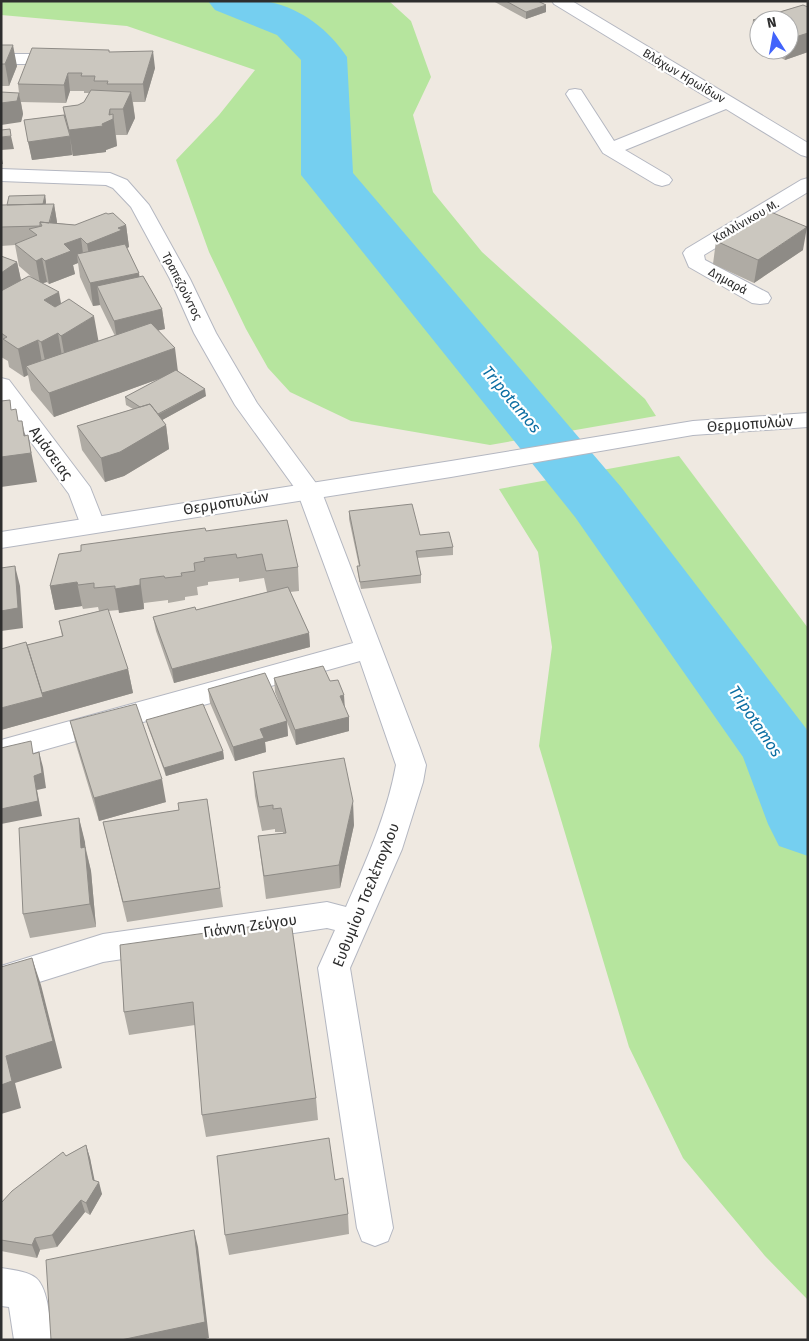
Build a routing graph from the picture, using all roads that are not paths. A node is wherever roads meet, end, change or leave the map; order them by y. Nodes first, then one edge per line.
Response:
1 (564, 2) edge
2 (1, 59) edge
3 (74, 59) edge
4 (576, 94) dead end
5 (727, 102) junction
6 (610, 149) junction
7 (808, 151) edge
8 (1, 175) edge
9 (662, 180) dead end
10 (808, 184) edge
11 (696, 263) joint
12 (760, 298) dead end
13 (1, 385) edge
14 (808, 420) edge
15 (309, 490) junction
16 (92, 525) junction
17 (1, 540) edge
18 (368, 649) junction
19 (1, 751) edge
20 (354, 922) junction
21 (1, 980) edge
22 (375, 1228) dead end
23 (1, 1287) edge
24 (33, 1340) edge

1 - 5 street, Βλάχων Ηρωίδων
2 - 3 street
4 - 6 street
5 - 6 street
5 - 7 street, Βλάχων Ηρωίδων
6 - 9 street
8 - 15 street, Τραπεζούντος
10 - 11 street, Καλλίνικου Μ.
11 - 12 street, Δημαρά
13 - 16 street, Αμάσειας
14 - 15 street, Θερμοπυλών
15 - 16 street, Θερμοπυλών
15 - 18 street, Ευθυμίου Τσελέπογλου
16 - 17 street, Θερμοπυλών
18 - 19 street
18 - 20 street, Ευθυμίου Τσελέπογλου
20 - 21 street, Γιάννη Ζεύγου
20 - 22 street, Ευθυμίου Τσελέπογλου
23 - 24 street

